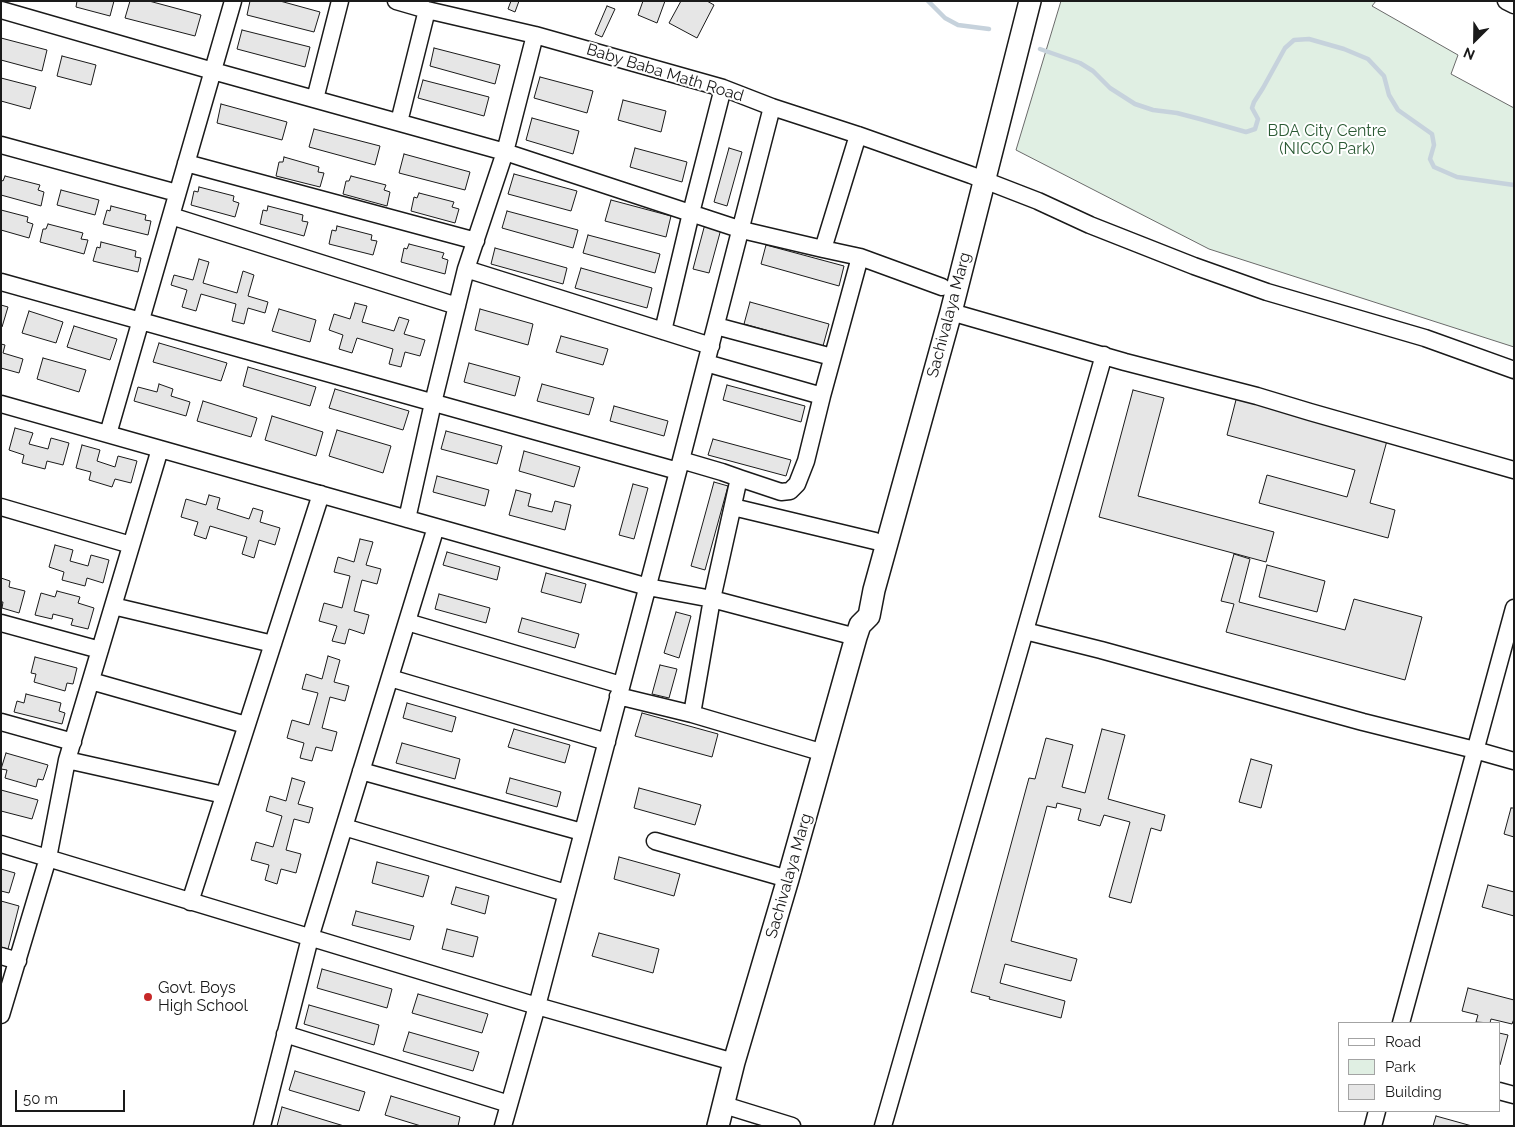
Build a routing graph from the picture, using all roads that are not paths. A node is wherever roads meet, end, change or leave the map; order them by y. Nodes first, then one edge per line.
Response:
1 (233, 1) edge
2 (340, 1) edge
3 (396, 1) edge
4 (1017, 1) edge
5 (1030, 1) edge
6 (1506, 1) edge
7 (1514, 5) edge
8 (1, 10) edge
9 (428, 10) junction
10 (535, 34) junction
11 (213, 71) junction
12 (723, 88) junction
13 (315, 99) junction
14 (772, 108) junction
15 (400, 122) junction
16 (858, 134) junction
17 (1, 145) edge
18 (505, 152) junction
19 (186, 163) junction
20 (978, 178) junction
21 (177, 193) junction
22 (691, 213) junction
23 (171, 216) junction
24 (742, 230) junction
25 (476, 241) junction
26 (822, 248) junction
27 (860, 257) junction
28 (466, 269) junction
29 (1, 282) edge
30 (942, 287) junction
31 (457, 306) junction
32 (951, 312) junction
33 (140, 322) junction
34 (716, 326) junction
35 (663, 331) junction
36 (711, 346) junction
37 (1104, 356) junction
38 (832, 357) junction
39 (706, 363) junction
40 (1514, 370) edge
41 (822, 396) junction
42 (433, 403) junction
43 (1, 404) edge
44 (108, 434) junction
45 (160, 449) junction
46 (679, 465) junction
47 (1514, 470) edge
48 (739, 478) junction
49 (321, 494) junction
50 (1, 507) edge
51 (733, 507) junction
52 (407, 519) junction
53 (436, 527) junction
54 (875, 541) junction
55 (131, 545) junction
56 (648, 586) junction
57 (712, 599) junction
58 (113, 606) junction
59 (1514, 608) edge
60 (407, 622) junction
61 (1, 623) edge
62 (858, 631) junction
63 (1025, 631) junction
64 (272, 644) junction
65 (100, 650) junction
66 (390, 678) junction
67 (91, 681) junction
68 (620, 690) junction
69 (692, 714) junction
70 (1, 722) edge
71 (246, 725) junction
72 (73, 742) junction
73 (606, 742) junction
74 (1475, 750) junction
75 (824, 753) junction
76 (67, 760) junction
77 (1514, 761) edge
78 (361, 771) junction
79 (224, 795) junction
80 (344, 827) junction
81 (582, 832) junction
82 (655, 841) dead end
83 (1, 844) edge
84 (48, 858) junction
85 (788, 879) junction
86 (566, 893) junction
87 (190, 902) junction
88 (310, 938) junction
89 (1, 956) edge
90 (18, 961) junction
91 (536, 1006) junction
92 (1, 1015) edge
93 (1401, 1022) edge
94 (286, 1034) junction
95 (734, 1062) junction
96 (1500, 1091) edge
97 (1514, 1095) edge
98 (509, 1104) junction
99 (724, 1105) junction
100 (1377, 1112) edge
101 (262, 1126) edge
102 (503, 1126) edge
103 (718, 1126) edge
104 (792, 1126) edge
105 (883, 1126) edge
106 (1373, 1126) edge

1 - 11 street
2 - 13 street
3 - 9 street, Baby Baba Math Road
4 - 20 main road, Sachivalaya Marg
5 - 20 main road, Sachivalaya Marg
6 - 7 street
8 - 11 street
9 - 10 street, Baby Baba Math Road
9 - 15 street
10 - 12 street, Baby Baba Math Road
10 - 18 street
11 - 13 street
11 - 19 street
12 - 14 street, Baby Baba Math Road
12 - 22 street
13 - 15 street
14 - 16 street, Baby Baba Math Road
14 - 24 street
15 - 18 street
16 - 20 street, Baby Baba Math Road
16 - 26 street
17 - 21 street
18 - 22 street
18 - 25 street
19 - 21 street
19 - 25 street
20 - 30 main road, Sachivalaya Marg
20 - 32 main road, Sachivalaya Marg
20 - 40 street, Baby Baba Math Road
21 - 23 street
22 - 24 street
22 - 35 street
23 - 31 street
23 - 33 street
24 - 26 street
24 - 34 street
25 - 28 street
26 - 27 street
27 - 30 street
27 - 38 street
28 - 31 street
28 - 35 street
29 - 33 street
30 - 54 main road, Sachivalaya Marg
31 - 42 street
32 - 37 street
32 - 62 main road, Sachivalaya Marg
33 - 42 street
33 - 44 street
34 - 36 street
34 - 38 street
35 - 36 street
36 - 39 street
37 - 47 street
37 - 63 street
38 - 41 street
39 - 41 street
39 - 46 street
41 - 48 street
42 - 46 street
42 - 52 street
43 - 44 street
44 - 45 street
45 - 49 street
45 - 55 street
46 - 48 street
46 - 56 street
48 - 51 street
49 - 52 street
49 - 64 street
50 - 55 street
51 - 54 street
51 - 57 street
52 - 53 street
53 - 56 street
53 - 60 street
54 - 62 main road, Sachivalaya Marg
55 - 58 street
56 - 57 street
56 - 68 street
57 - 62 street
57 - 69 street
58 - 64 street
58 - 65 street
59 - 74 street
60 - 66 street
60 - 68 street
61 - 65 street
62 - 75 main road, Sachivalaya Marg
63 - 74 street
63 - 105 street
64 - 71 street
65 - 67 street
66 - 73 street
66 - 78 street
67 - 71 street
67 - 72 street
68 - 69 street
68 - 73 street
69 - 75 street
70 - 72 street
71 - 79 street
72 - 76 street
73 - 81 street
74 - 77 street
74 - 93 street
75 - 85 main road, Sachivalaya Marg
76 - 79 street
76 - 84 street
78 - 80 street
78 - 81 street
79 - 87 street
80 - 86 street
80 - 88 street
81 - 86 street
82 - 85 street
83 - 84 street
84 - 87 street
84 - 90 street
85 - 95 main road, Sachivalaya Marg
86 - 91 street
87 - 88 street
88 - 91 street
88 - 94 street
89 - 90 street
90 - 92 street
91 - 95 street
91 - 98 street
94 - 98 street
94 - 101 street
95 - 99 main road, Sachivalaya Marg
96 - 97 street
98 - 102 street
99 - 103 main road, Sachivalaya Marg
99 - 104 street
100 - 106 street

